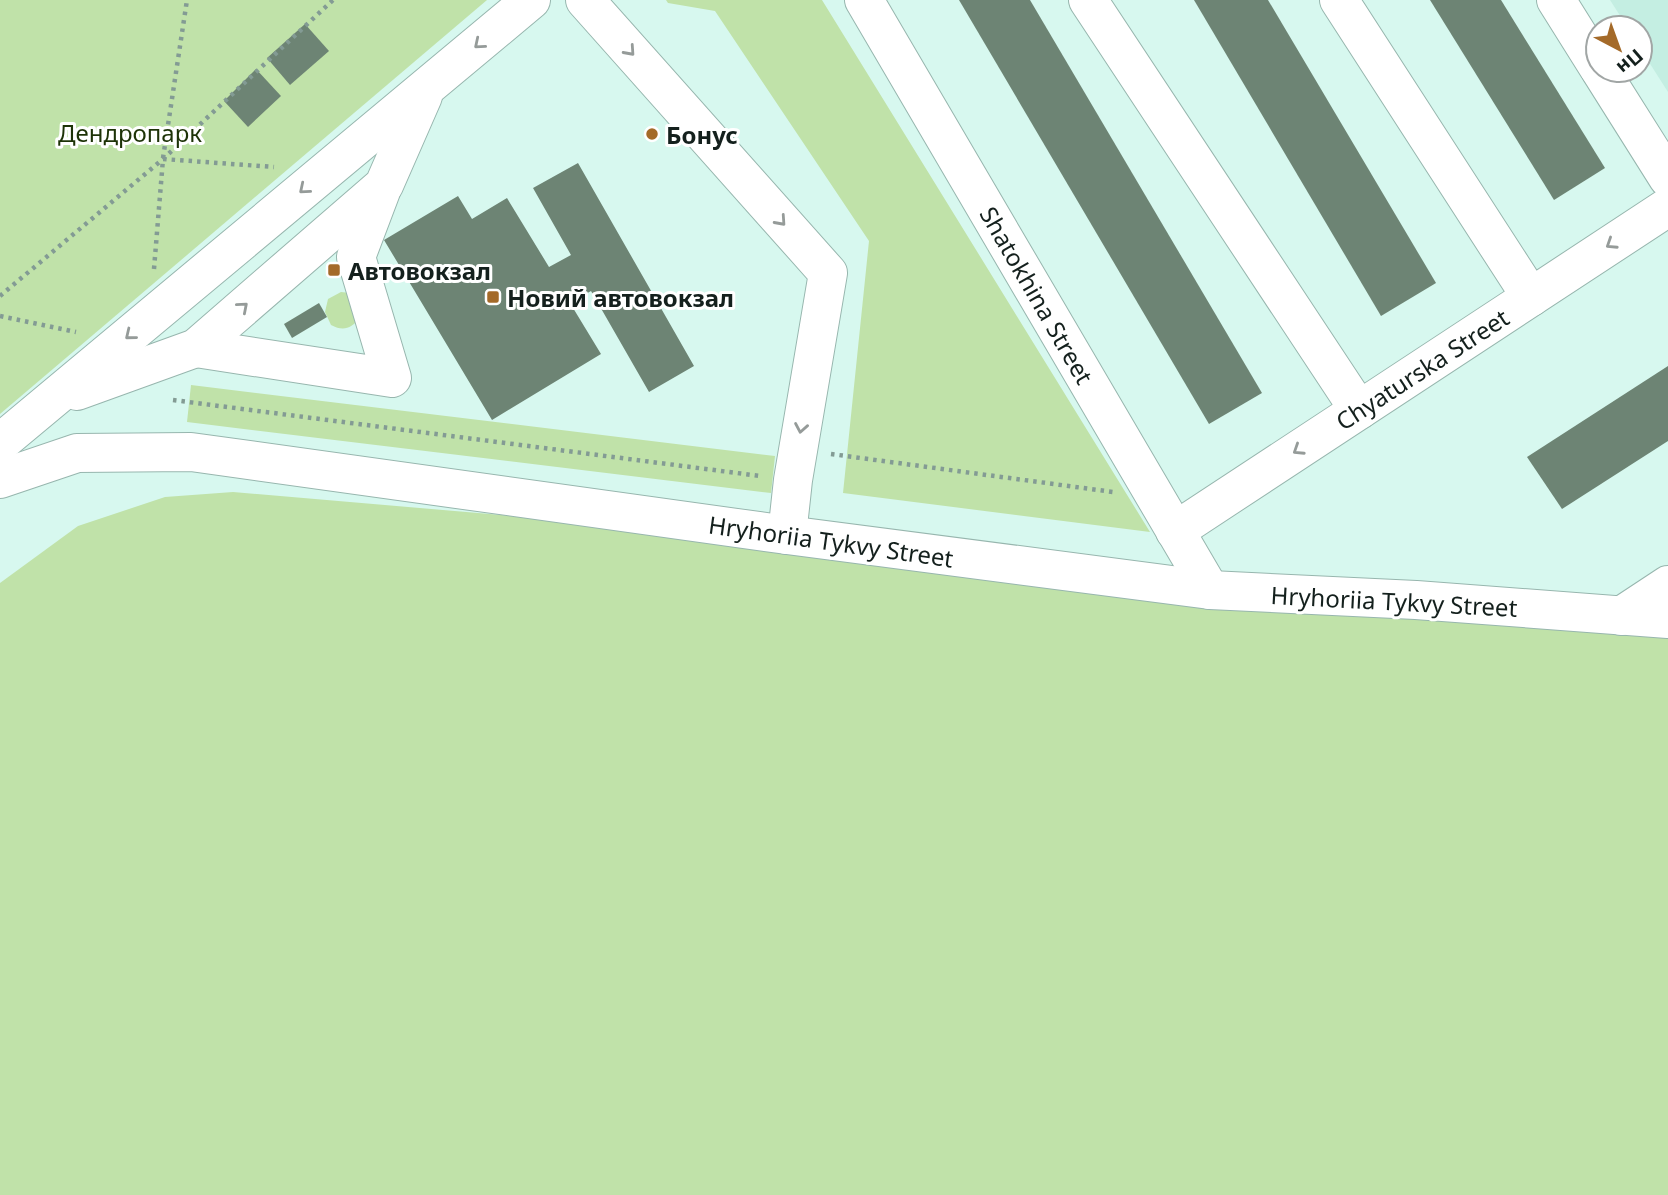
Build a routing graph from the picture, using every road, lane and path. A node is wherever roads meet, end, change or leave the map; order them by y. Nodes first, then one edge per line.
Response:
1 (187, 0) edge
2 (333, 0) edge
3 (531, 0) edge
4 (585, 0) edge
5 (864, 0) edge
6 (1339, 0) edge
7 (1556, 0) edge
8 (1091, 1) edge
9 (1584, 44) edge
10 (1609, 84) edge
11 (427, 87) junction
12 (163, 159) junction
13 (326, 171) junction
14 (1668, 178) edge
15 (384, 185) junction
16 (1668, 207) edge
17 (0, 296) edge
18 (1531, 297) junction
19 (0, 316) edge
20 (135, 330) junction
21 (196, 348) junction
22 (52, 400) junction
23 (173, 400) dead end
24 (1359, 410) junction
25 (0, 443) edge
26 (795, 465) junction
27 (0, 479) edge
28 (1156, 497) junction
29 (1175, 531) junction
30 (787, 536) junction
31 (1668, 585) edge
32 (1210, 590) junction
33 (1621, 616) junction
34 (1668, 619) edge

1 - 12 path
2 - 12 path
3 -> 11 street
4 -> 26 street
5 - 28 street, Shatokhina Street
6 - 18 street
7 - 9 street
8 - 24 street
10 - 14 street
11 - 13 street
11 - 15 street
12 - 13 path
12 - 17 path
12 - 20 path
13 -> 20 street
21 -> 15 street
15 - 21 street
16 -> 18 street, Chyaturska Street
18 - 24 street, Chyaturska Street
19 - 20 path
20 -> 22 street
21 - 22 street
22 - 25 street
23 - 26 path
24 -> 29 street, Chyaturska Street
26 - 28 path
26 - 30 street
27 - 30 street, Hryhoriia Tykvy Street
28 - 29 street, Shatokhina Street
29 - 32 street, Shatokhina Street
30 - 32 street, Hryhoriia Tykvy Street
31 - 33 street
32 - 33 street, Hryhoriia Tykvy Street
33 - 34 street, Hryhoriia Tykvy Street

